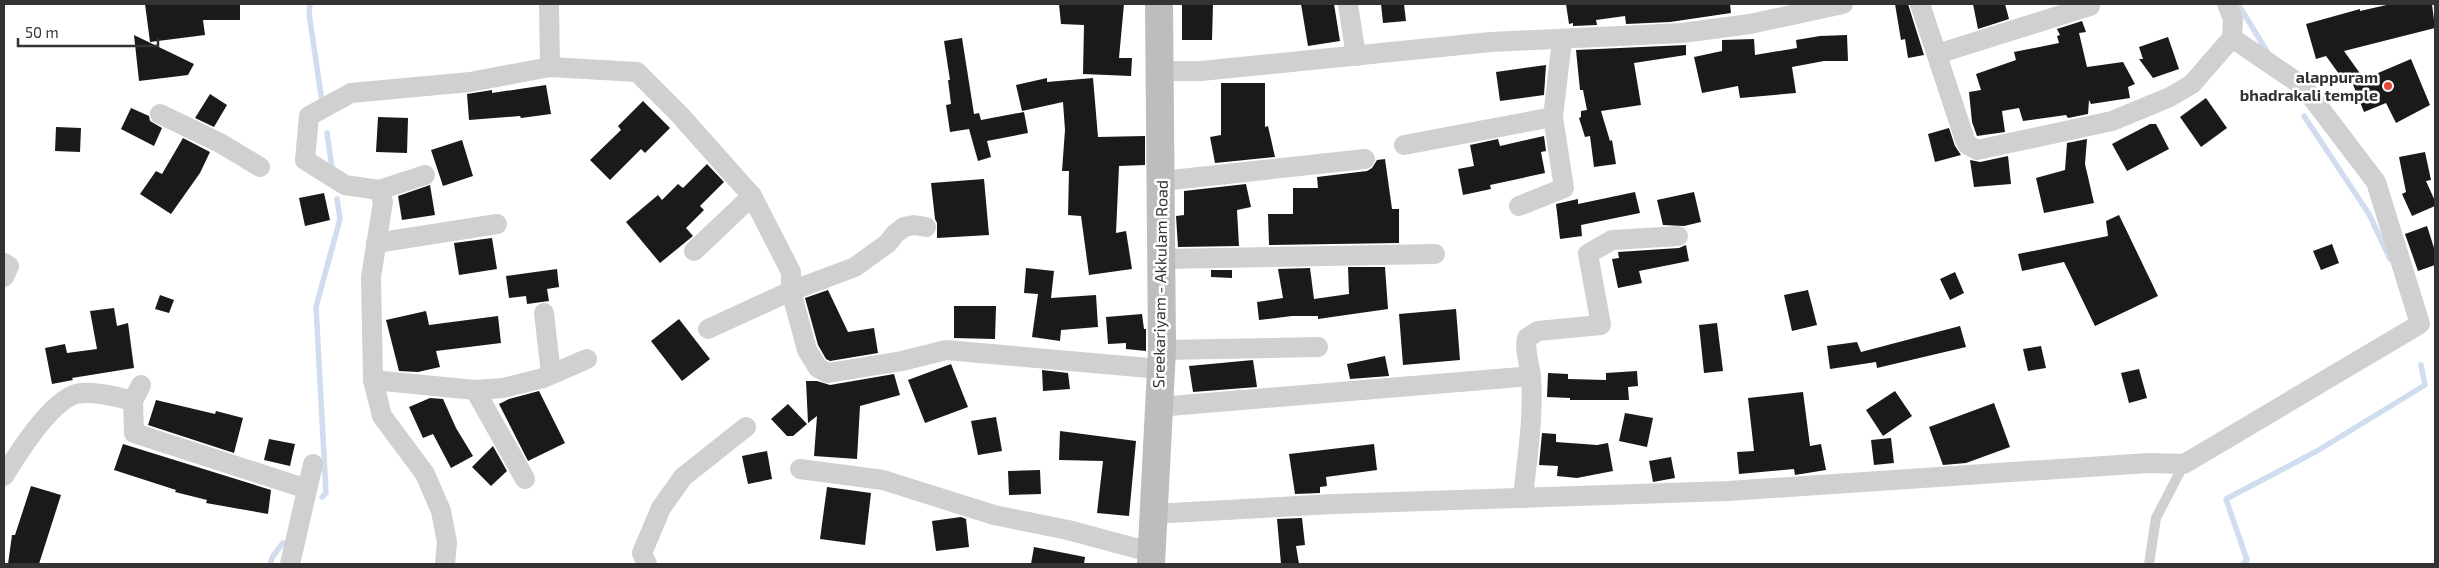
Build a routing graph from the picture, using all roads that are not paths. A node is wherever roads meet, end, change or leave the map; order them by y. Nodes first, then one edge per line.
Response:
1 (550, 4) edge
2 (1159, 4) edge
3 (1348, 4) edge
4 (1843, 4) edge
5 (1920, 4) edge
6 (2089, 4) edge
7 (2227, 4) edge
8 (2232, 38) junction
9 (1562, 40) junction
10 (1937, 54) junction
11 (1356, 56) junction
12 (550, 67) junction
13 (1161, 71) junction
14 (160, 114) dead end
15 (1553, 117) junction
16 (1404, 145) dead end
17 (1365, 159) dead end
18 (260, 167) dead end
19 (425, 175) dead end
20 (1162, 181) junction
21 (379, 190) junction
22 (752, 196) junction
23 (1519, 206) dead end
24 (497, 224) dead end
25 (926, 227) dead end
26 (1678, 236) dead end
27 (376, 243) junction
28 (694, 251) dead end
29 (1435, 254) dead end
30 (1161, 259) junction
31 (4, 264) edge
32 (4, 277) edge
33 (791, 291) junction
34 (544, 313) dead end
35 (2430, 322) edge
36 (708, 329) dead end
37 (1318, 347) dead end
38 (587, 360) dead end
39 (1161, 360) junction
40 (551, 374) junction
41 (1531, 376) junction
42 (373, 380) junction
43 (475, 390) junction
44 (1158, 407) junction
45 (746, 427) dead end
46 (313, 464) dead end
47 (2184, 464) junction
48 (800, 469) dead end
49 (4, 476) edge
50 (525, 479) dead end
51 (308, 489) junction
52 (1523, 498) junction
53 (1152, 514) junction
54 (1150, 558) edge
55 (290, 564) edge
56 (445, 564) edge
57 (647, 564) edge
58 (2149, 564) edge

1 - 12 street
2 - 13 main road, Sreekariyam - Akkulam Road
3 - 11 street
4 - 9 street
5 - 10 street
6 - 10 street
7 - 8 street
8 - 10 street
8 - 35 street
9 - 11 street
9 - 15 street
11 - 13 street
12 - 21 street
12 - 22 street
13 - 20 main road, Sreekariyam - Akkulam Road
14 - 18 street
15 - 16 street
15 - 23 street
17 - 20 street
19 - 21 street
20 - 30 main road, Sreekariyam - Akkulam Road
21 - 27 street
22 - 28 street
22 - 33 street
24 - 27 street
25 - 33 street
26 - 41 street
27 - 42 street
29 - 30 street
30 - 39 main road, Sreekariyam - Akkulam Road
31 - 32 street
33 - 36 street
33 - 39 street
34 - 40 street
35 - 47 street
37 - 39 street
38 - 40 street
39 - 44 main road, Sreekariyam - Akkulam Road
40 - 43 street
41 - 44 street
41 - 52 street
42 - 43 street
42 - 56 street
43 - 50 street
44 - 53 main road, Sreekariyam - Akkulam Road
45 - 57 street
46 - 51 street
47 - 52 street
47 - 58 lane
48 - 54 street
49 - 51 street
51 - 55 street
52 - 53 street
53 - 54 main road, Sreekariyam - Akkulam Road

